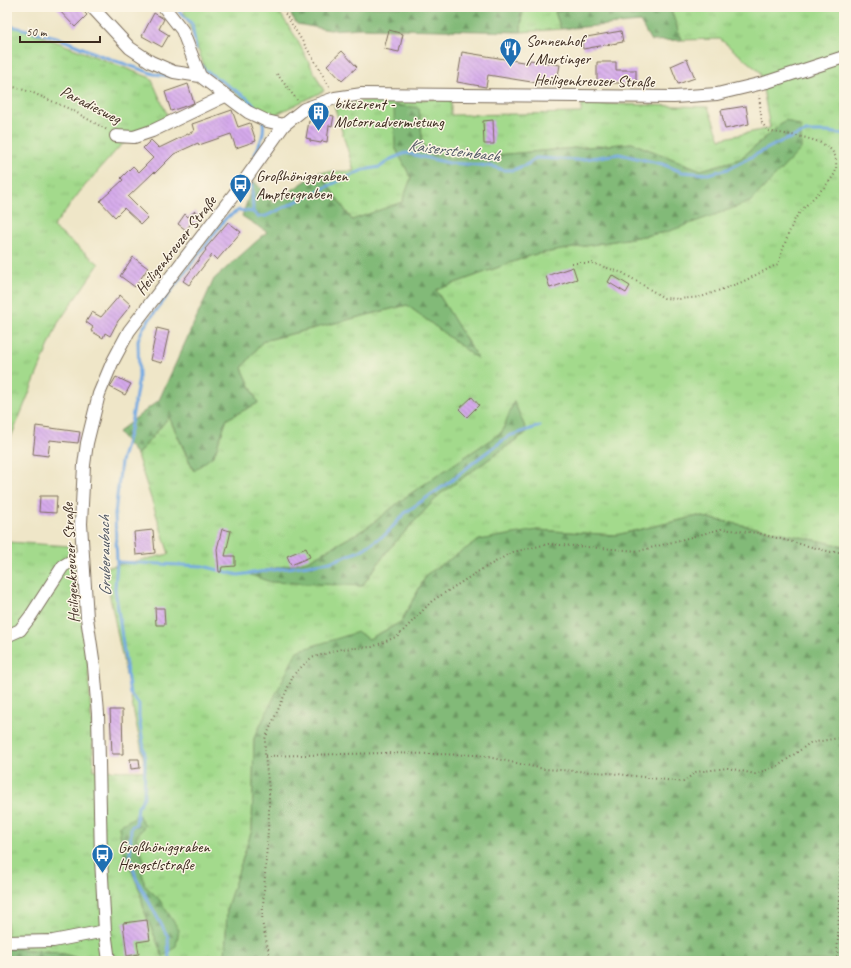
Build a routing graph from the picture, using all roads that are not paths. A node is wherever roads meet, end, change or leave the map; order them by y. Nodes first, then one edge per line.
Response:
1 (92, 7) edge
2 (164, 7) edge
3 (844, 57) edge
4 (200, 76) junction
5 (225, 96) junction
6 (284, 125) junction
7 (116, 136) road end
8 (82, 555) junction
9 (7, 634) edge
10 (105, 931) junction
11 (7, 942) edge
12 (109, 961) edge

1 - 4 street
2 - 4 street
3 - 6 street, Heiligenkreuzer Straße
4 - 5 street
5 - 6 street
5 - 7 street, Paradiesweg
6 - 8 street, Heiligenkreuzer Straße
8 - 9 street
8 - 10 street, Heiligenkreuzer Straße
10 - 11 street
10 - 12 street, Heiligenkreuzer Straße

